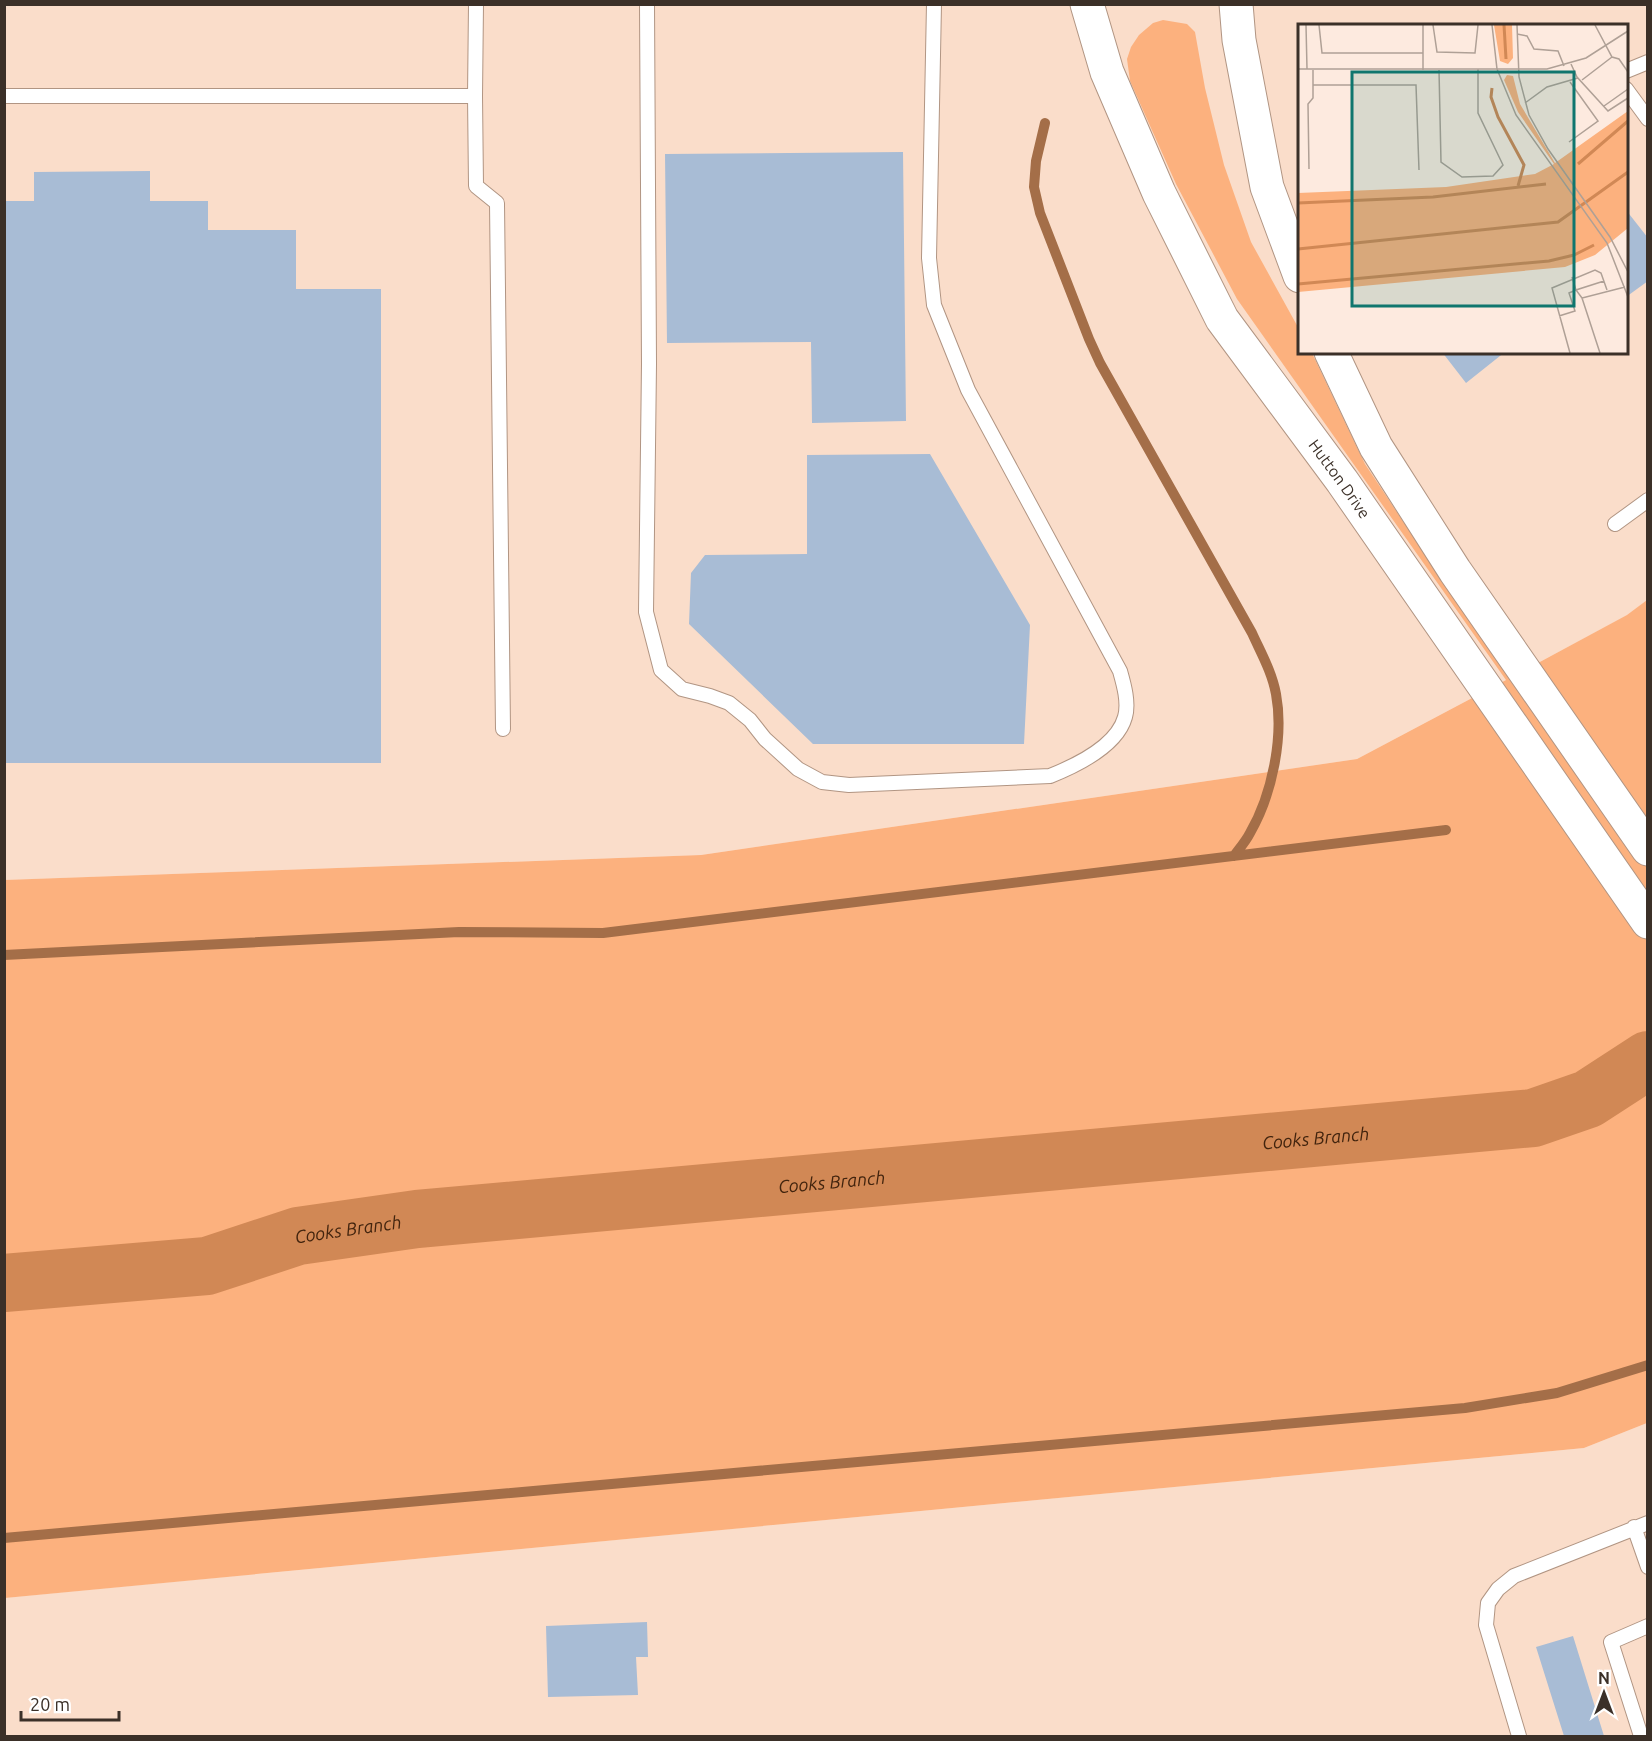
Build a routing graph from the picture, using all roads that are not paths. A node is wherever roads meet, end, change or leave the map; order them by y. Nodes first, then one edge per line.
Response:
1 (476, 4) edge
2 (647, 4) edge
3 (934, 4) edge
4 (1087, 4) edge
5 (1236, 4) edge
6 (1647, 62) edge
7 (1628, 70) edge
8 (1628, 92) edge
9 (4, 96) edge
10 (475, 96) junction
11 (1647, 119) edge
12 (1298, 272) edge
13 (1332, 354) edge
14 (1647, 500) edge
15 (1615, 524) dead end
16 (503, 729) dead end
17 (1645, 846) edge
18 (1647, 922) edge
19 (1641, 1525) edge
20 (1647, 1567) edge
21 (1647, 1626) edge
22 (1519, 1737) edge
23 (1641, 1737) edge

1 - 10 lane
2 - 3 lane
4 - 18 street, Hutton Drive
5 - 12 street
6 - 7 lane
8 - 11 lane
9 - 10 lane
10 - 16 lane
13 - 17 street
14 - 15 lane
19 - 20 lane
19 - 22 lane
21 - 23 lane

